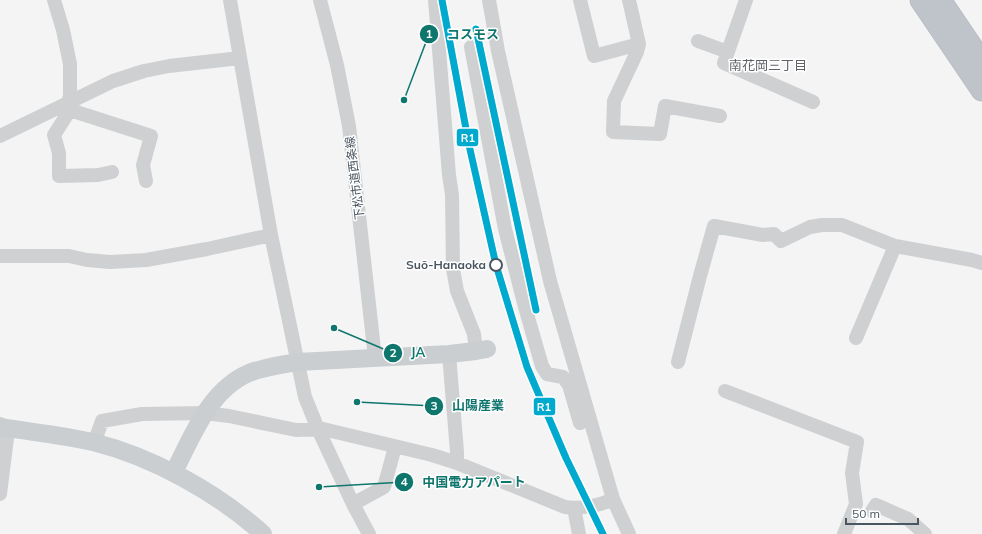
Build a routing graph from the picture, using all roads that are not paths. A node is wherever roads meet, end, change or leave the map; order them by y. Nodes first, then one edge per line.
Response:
1 (54, 0) edge
2 (230, 0) edge
3 (320, 0) edge
4 (435, 0) edge
5 (489, 0) edge
6 (580, 0) edge
7 (629, 0) edge
8 (746, 0) edge
9 (921, 0) edge
10 (940, 0) edge
11 (698, 41) dead end
12 (639, 44) junction
13 (471, 48) dead end
14 (728, 52) junction
15 (240, 58) junction
16 (982, 62) edge
17 (982, 90) edge
18 (813, 102) dead end
19 (69, 107) junction
20 (720, 116) dead end
21 (0, 136) edge
22 (112, 172) dead end
23 (146, 181) dead end
24 (271, 235) junction
25 (894, 246) junction
26 (0, 256) edge
27 (982, 263) edge
28 (856, 338) dead end
29 (482, 350) joint
30 (449, 354) junction
31 (375, 358) junction
32 (298, 362) junction
33 (678, 362) dead end
34 (725, 391) dead end
35 (205, 413) junction
36 (1, 426) edge
37 (318, 429) junction
38 (94, 443) junction
39 (395, 447) junction
40 (597, 447) junction
41 (457, 463) junction
42 (174, 472) junction
43 (0, 494) edge
44 (613, 499) junction
45 (353, 504) junction
46 (574, 508) junction
47 (872, 511) dead end
48 (263, 534) edge
49 (369, 534) edge
50 (579, 534) edge
51 (628, 534) edge
52 (844, 534) edge
53 (925, 534) edge

1 - 19 street
2 - 15 street
3 - 31 street, 下松市道西条線
4 - 29 street
5 - 40 street
6 - 12 street
7 - 12 street
8 - 14 street
9 - 17 highway
10 - 16 highway
11 - 14 street
12 - 20 street
13 - 40 street
14 - 18 street
15 - 19 street
15 - 24 street
19 - 21 street
19 - 22 street
19 - 23 street
24 - 26 street
24 - 32 street
25 - 27 street
25 - 28 street
25 - 33 street
29 - 30 main road
30 - 31 main road
30 - 41 street
31 - 32 main road
32 - 35 main road
32 - 37 street
34 - 52 street
35 - 37 street
35 - 38 street
35 - 42 main road
36 - 38 main road
36 - 43 street
37 - 39 street
37 - 45 street
38 - 42 main road
39 - 41 street
39 - 45 street
40 - 44 street
41 - 46 street
42 - 48 main road
44 - 46 street
44 - 51 street
45 - 49 street
46 - 50 street
47 - 53 street

